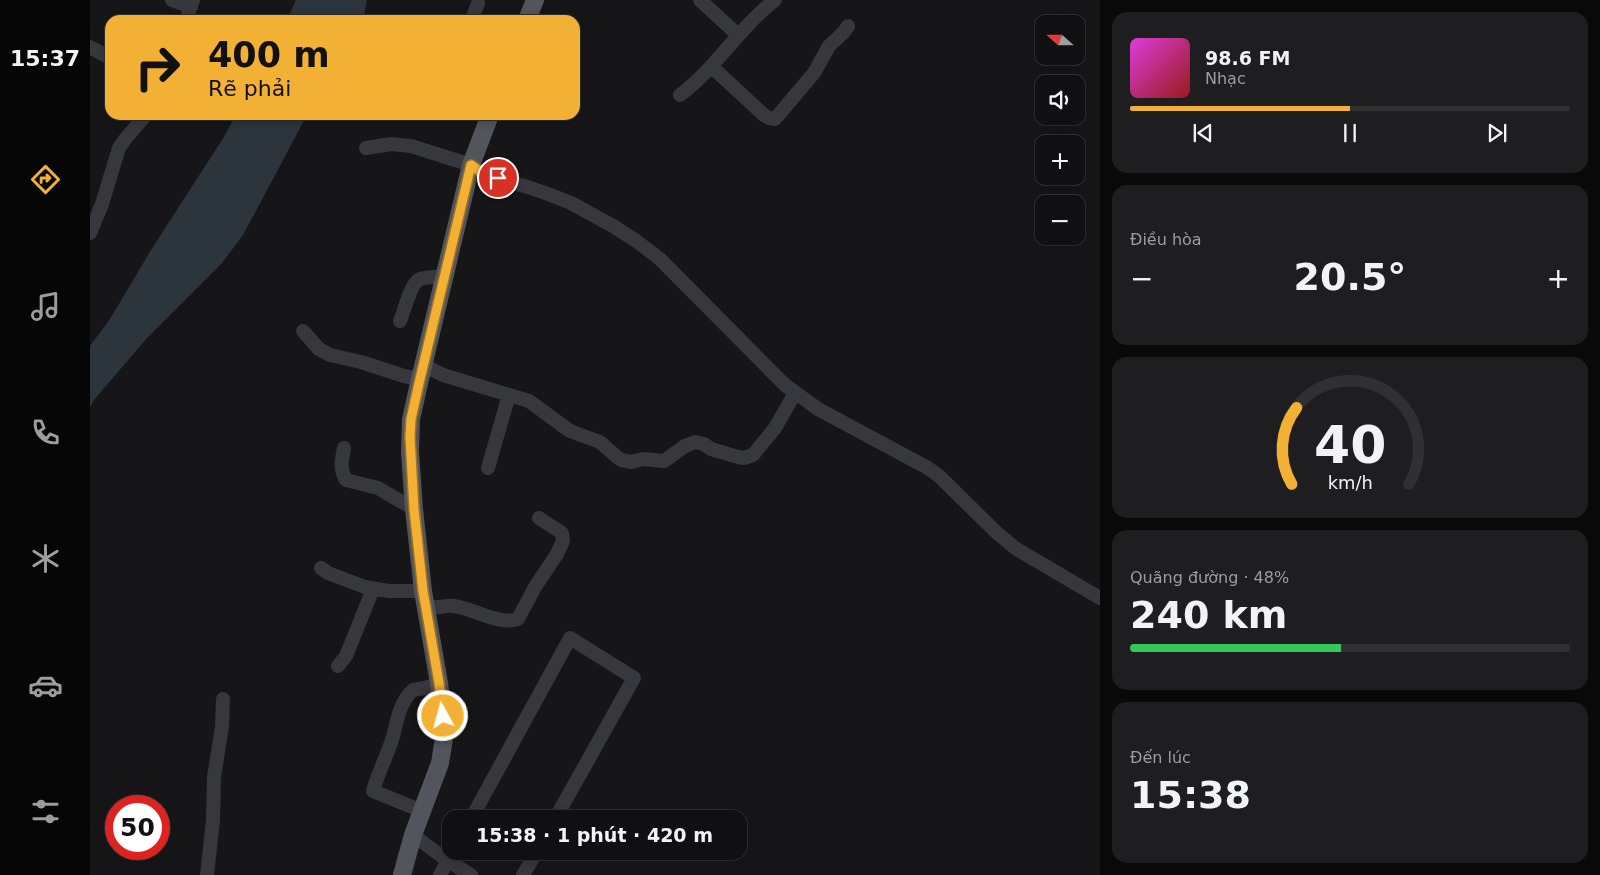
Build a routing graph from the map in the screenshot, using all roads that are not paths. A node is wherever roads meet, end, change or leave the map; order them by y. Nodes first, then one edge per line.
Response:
1 (172, 0) edge
2 (535, 0) edge
3 (700, 0) edge
4 (775, 0) edge
5 (478, 3) dead end
6 (190, 9) edge
7 (474, 15) edge
8 (529, 15) edge
9 (848, 26) dead end
10 (738, 35) junction
11 (90, 47) edge
12 (105, 55) edge
13 (712, 67) junction
14 (680, 95) dead end
15 (142, 120) edge
16 (488, 120) edge
17 (366, 148) dead end
18 (471, 165) junction
19 (90, 233) edge
20 (444, 276) junction
21 (400, 321) dead end
22 (303, 331) dead end
23 (422, 372) junction
24 (795, 393) junction
25 (509, 395) junction
26 (344, 448) dead end
27 (488, 468) dead end
28 (414, 509) junction
29 (539, 518) dead end
30 (321, 568) dead end
31 (373, 589) junction
32 (1100, 598) edge
33 (425, 599) junction
34 (338, 666) dead end
35 (439, 683) junction
36 (223, 699) dead end
37 (476, 810) edge
38 (560, 810) edge
39 (422, 811) junction
40 (413, 835) junction
41 (442, 851) edge
42 (448, 860) edge
43 (454, 860) edge
44 (531, 860) edge
45 (207, 875) edge
46 (402, 875) edge
47 (440, 875) edge
48 (471, 875) edge
49 (523, 875) edge

1 - 6 street
2 - 8 main road
3 - 10 street
4 - 10 street
5 - 7 street
9 - 13 street
10 - 13 street
11 - 12 street
13 - 14 street
15 - 19 street
16 - 18 main road
17 - 18 street
18 - 20 main road
18 - 24 street
20 - 21 street
20 - 23 main road
22 - 23 street
23 - 25 street
23 - 28 main road
24 - 25 street
24 - 32 street
25 - 27 street
26 - 28 street
28 - 33 main road
29 - 33 street
30 - 31 street
31 - 33 street
31 - 34 street
33 - 35 main road
35 - 39 main road
35 - 39 street
36 - 45 street
37 - 38 street
39 - 40 main road
40 - 41 street
40 - 46 main road
42 - 47 street
43 - 48 street
44 - 49 street

